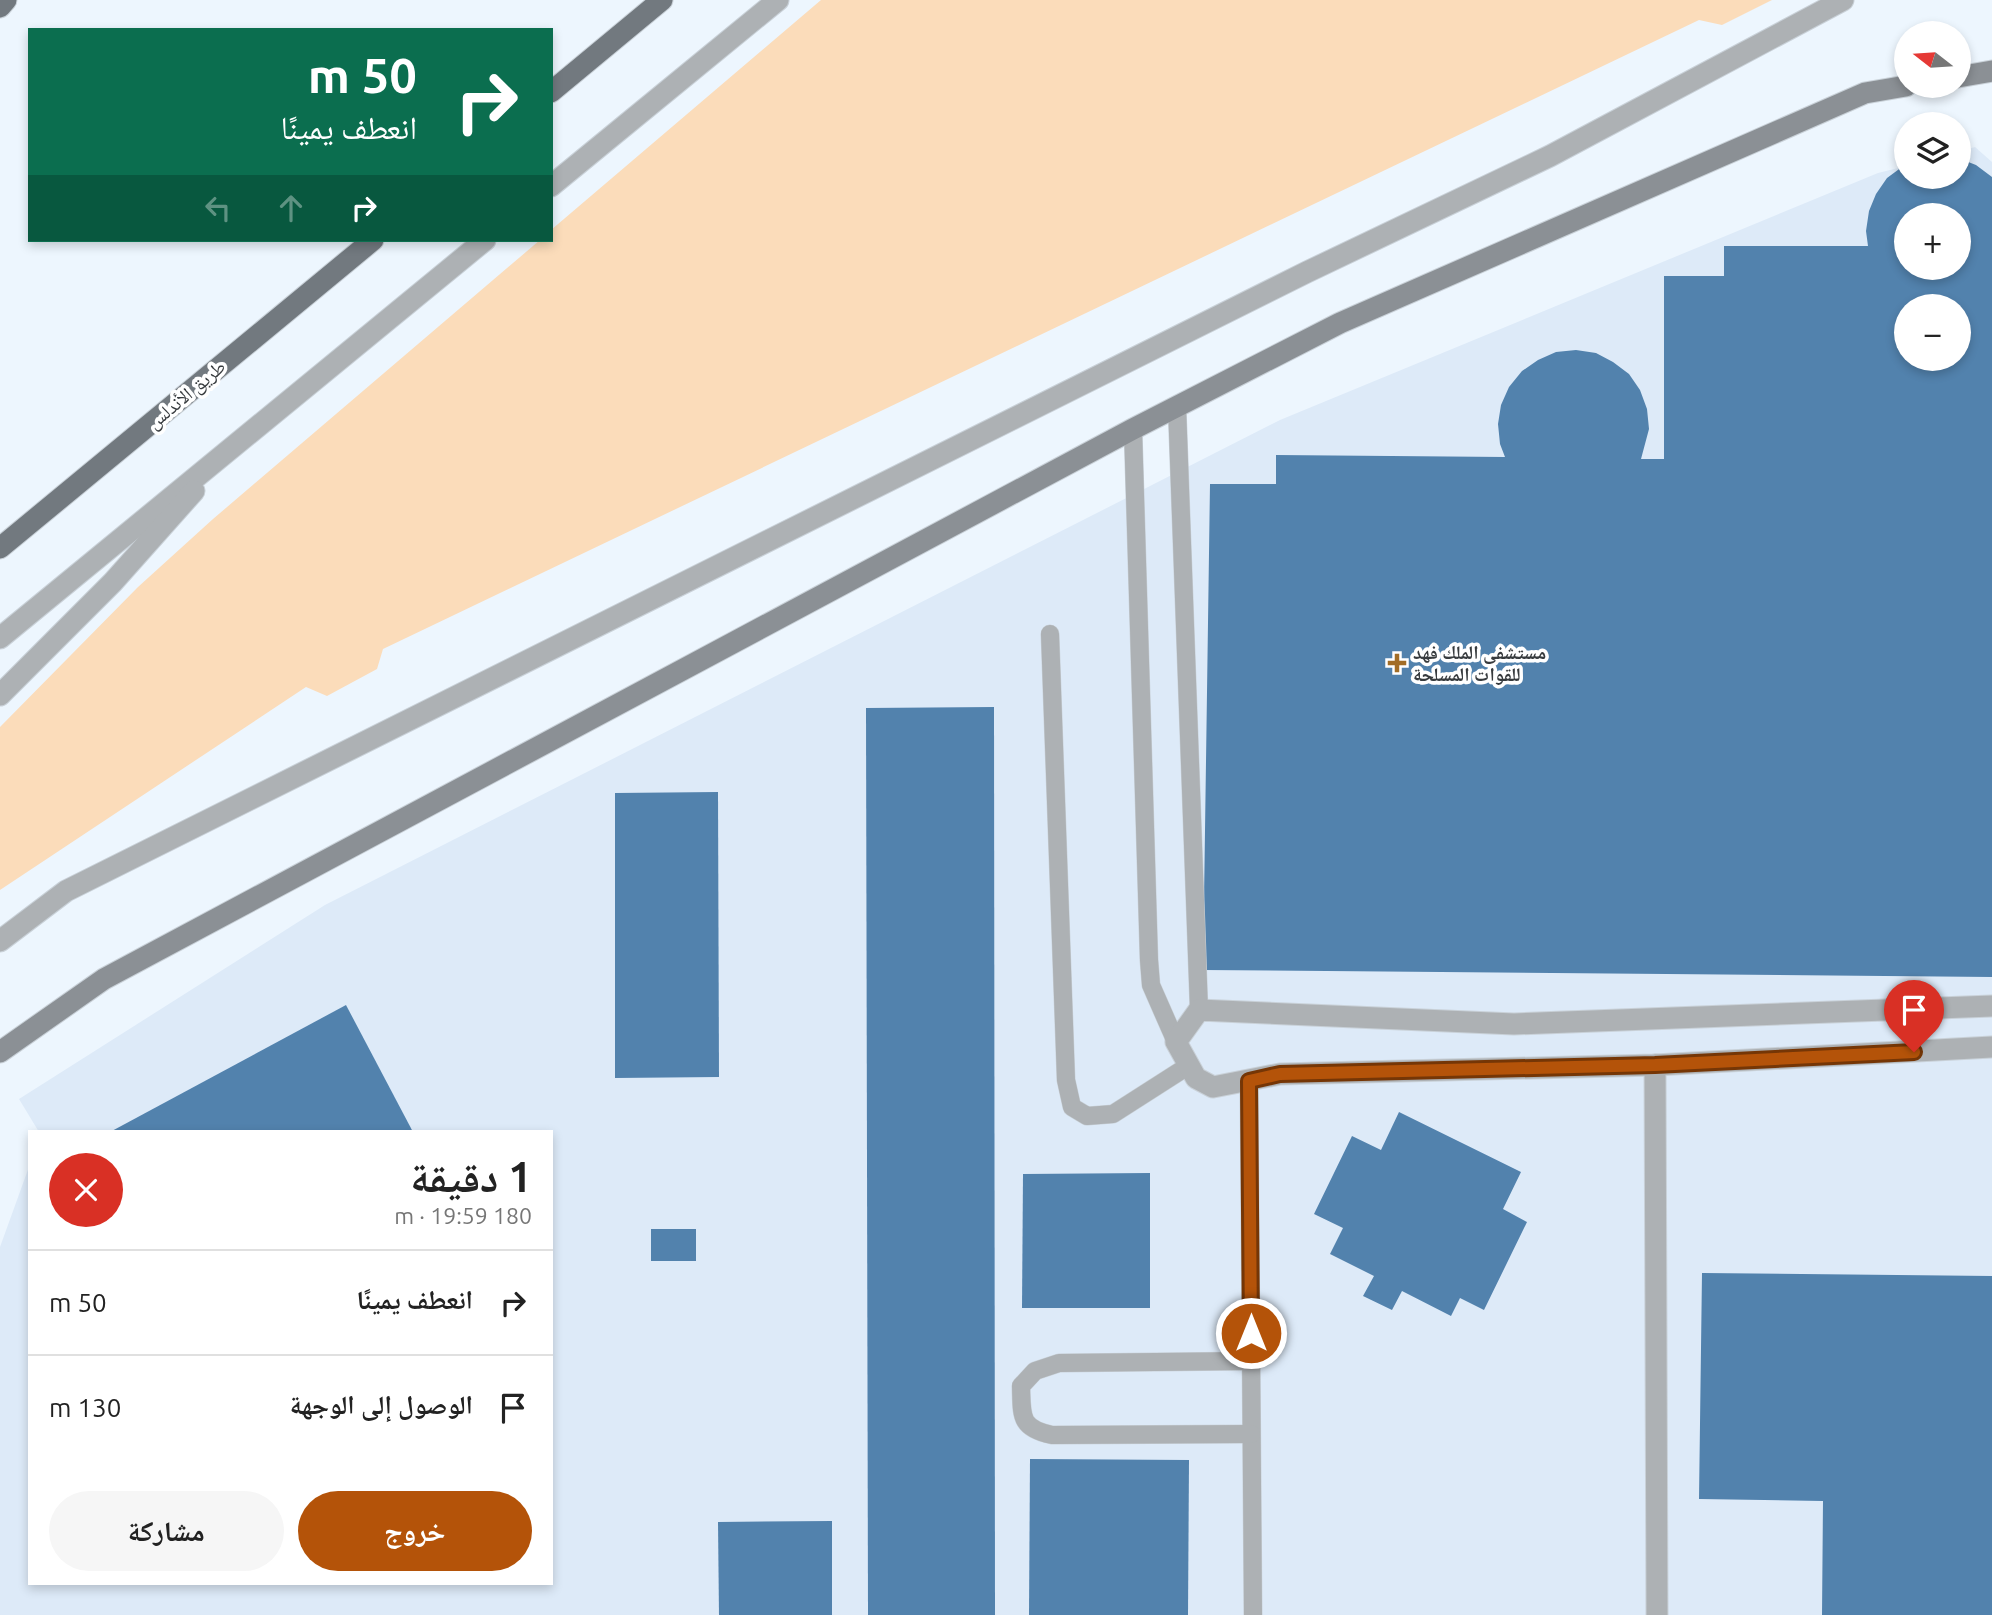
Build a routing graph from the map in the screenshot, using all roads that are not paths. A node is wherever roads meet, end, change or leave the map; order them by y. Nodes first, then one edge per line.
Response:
1 (6, 0) edge
2 (662, 0) edge
3 (778, 0) edge
4 (1843, 0) edge
5 (0, 7) edge
6 (1992, 71) edge
7 (1971, 74) edge
8 (1894, 88) edge
9 (553, 90) edge
10 (553, 184) edge
11 (371, 242) edge
12 (483, 242) edge
13 (1177, 406) junction
14 (1133, 429) junction
15 (241, 440) junction
16 (37, 517) junction
17 (0, 536) edge
18 (0, 548) edge
19 (1051, 634) dead end
20 (0, 638) edge
21 (0, 695) edge
22 (0, 941) edge
23 (1992, 1006) edge
24 (1199, 1010) junction
25 (1176, 1042) junction
26 (1992, 1047) edge
27 (0, 1052) edge
28 (1655, 1065) junction
29 (1188, 1066) junction
30 (1249, 1081) junction
31 (1251, 1361) junction
32 (1251, 1434) junction
33 (1253, 1615) edge
34 (1657, 1615) edge

1 - 5 main road
2 - 9 main road
3 - 10 street
4 - 22 street
6 - 7 street
8 - 13 street
11 - 16 main road, طريق الأندلس
12 - 15 street
13 - 14 street
13 - 24 lane
14 - 25 lane
14 - 27 street
15 - 20 street
15 - 21 street
16 - 17 main road
16 - 18 main road, طريق الأندلس
19 - 29 lane
23 - 24 street
24 - 25 street
25 - 29 street
26 - 28 street
28 - 30 street
28 - 34 street
29 - 30 street
30 - 31 lane
31 - 32 lane
31 - 32 lane
32 - 33 lane

